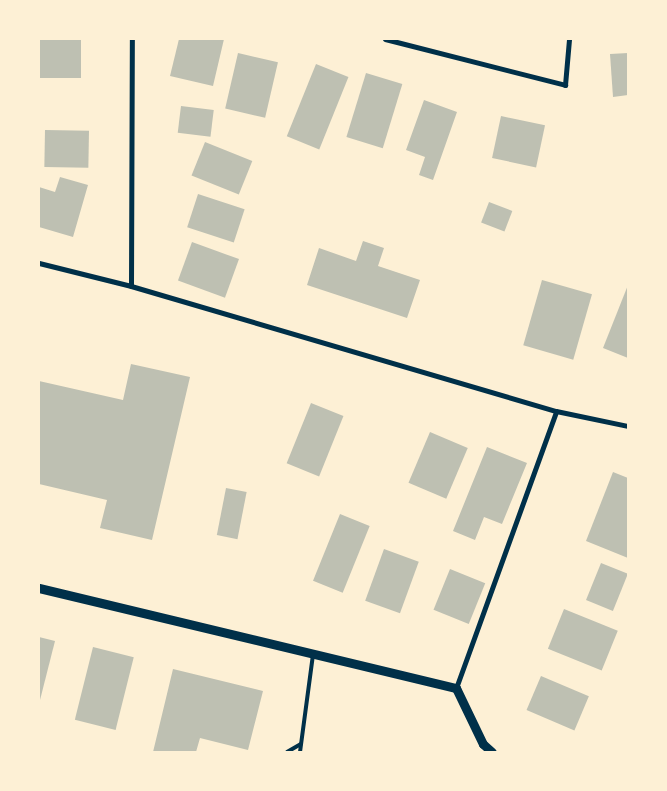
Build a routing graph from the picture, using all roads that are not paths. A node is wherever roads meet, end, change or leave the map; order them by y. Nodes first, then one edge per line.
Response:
1 (132, 39) edge
2 (385, 39) edge
3 (570, 41) edge
4 (39, 263) edge
5 (131, 286) junction
6 (556, 412) junction
7 (628, 426) edge
8 (39, 588) edge
9 (313, 654) junction
10 (456, 688) junction
11 (301, 744) junction
12 (287, 752) edge
13 (300, 752) edge
14 (492, 752) edge

1 - 5 street
2 - 3 street
4 - 5 street
5 - 6 street
6 - 7 street
6 - 10 street
8 - 9 street
9 - 10 street
9 - 11 lane
10 - 14 street
11 - 12 lane
11 - 13 lane

